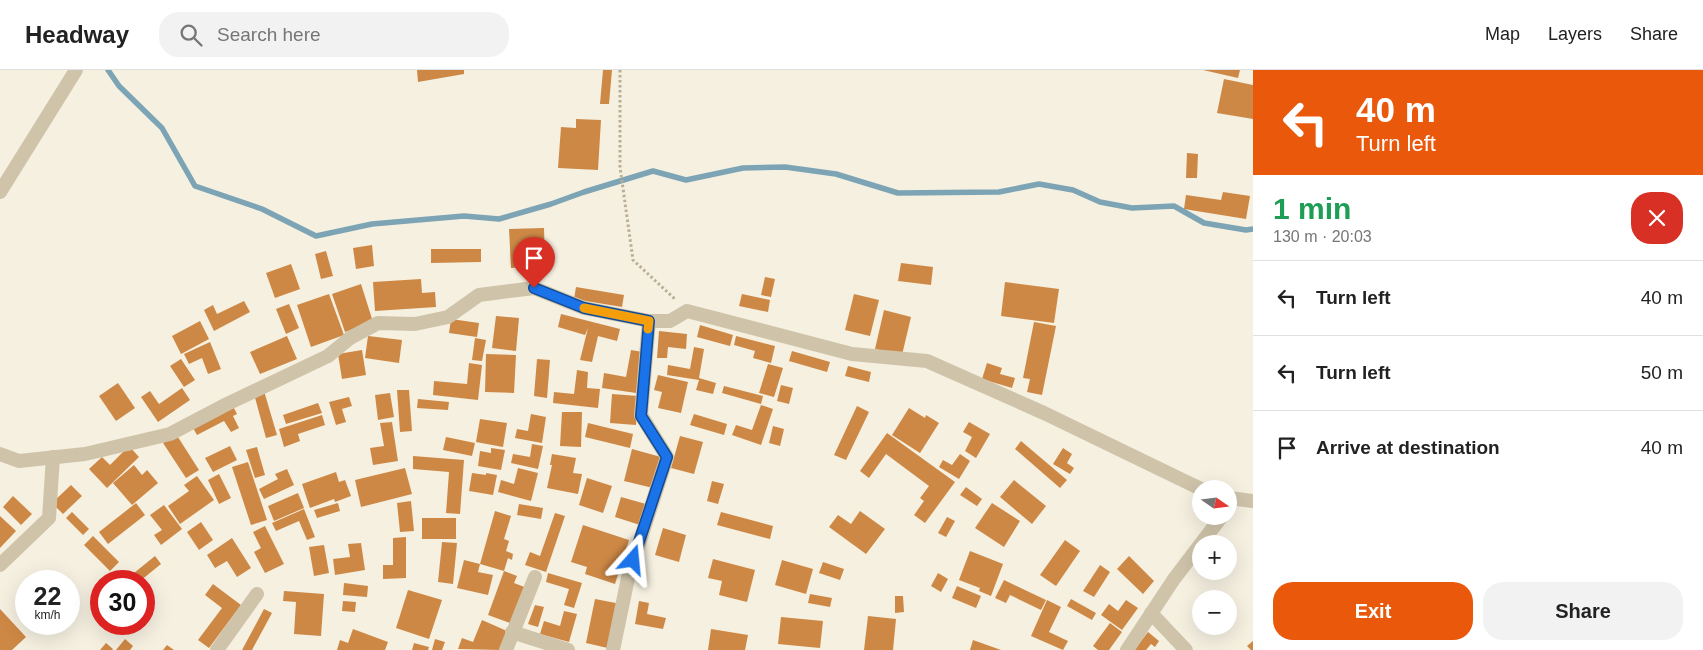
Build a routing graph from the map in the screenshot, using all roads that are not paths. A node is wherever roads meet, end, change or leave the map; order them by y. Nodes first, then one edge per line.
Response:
1 (76, 70) edge
2 (0, 192) edge
3 (649, 321) junction
4 (0, 454) edge
5 (53, 457) junction
6 (1192, 485) edge
7 (1238, 500) edge
8 (1253, 502) edge
9 (1215, 525) edge
10 (0, 565) edge
11 (535, 577) dead end
12 (257, 594) dead end
13 (1151, 613) junction
14 (512, 632) junction
15 (217, 650) edge
16 (506, 650) edge
17 (568, 650) edge
18 (613, 650) edge
19 (1127, 650) edge
20 (1186, 650) edge

1 - 2 street
3 - 5 street
3 - 6 street
3 - 18 street
4 - 5 street
5 - 10 street
7 - 8 street
9 - 13 street
11 - 14 street
12 - 15 street
13 - 19 street
13 - 20 street
14 - 16 street
14 - 17 street

